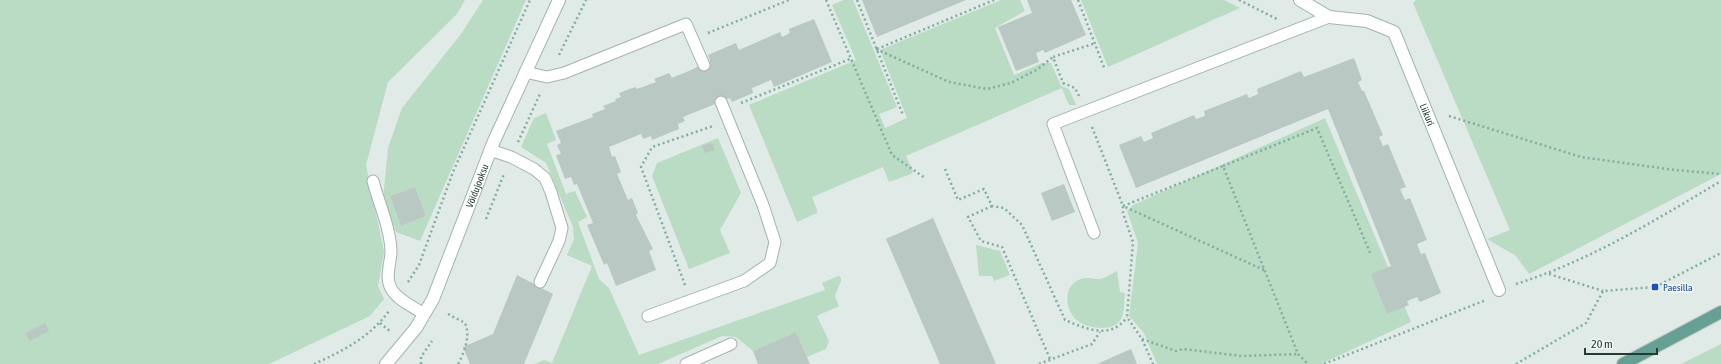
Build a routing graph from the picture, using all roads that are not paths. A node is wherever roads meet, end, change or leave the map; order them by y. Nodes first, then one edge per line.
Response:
1 (559, 0) edge
2 (1300, 0) edge
3 (1329, 17) junction
4 (704, 65) dead end
5 (525, 72) junction
6 (724, 111) road end
7 (490, 150) junction
8 (373, 182) dead end
9 (1094, 234) dead end
10 (540, 282) dead end
11 (1499, 290) road end
12 (1721, 312) edge
13 (424, 314) junction
14 (648, 316) dead end
15 (731, 344) dead end
16 (386, 364) edge
17 (686, 364) edge
18 (1623, 364) edge

1 - 5 street, Võidujooksu
2 - 3 street, Liikuri
3 - 9 lane
3 - 11 street, Liikuri
4 - 5 lane
5 - 7 street, Võidujooksu
6 - 14 lane
7 - 10 lane
7 - 13 street, Võidujooksu
8 - 13 lane
12 - 18 main road
13 - 16 street, Võidujooksu
15 - 17 lane

